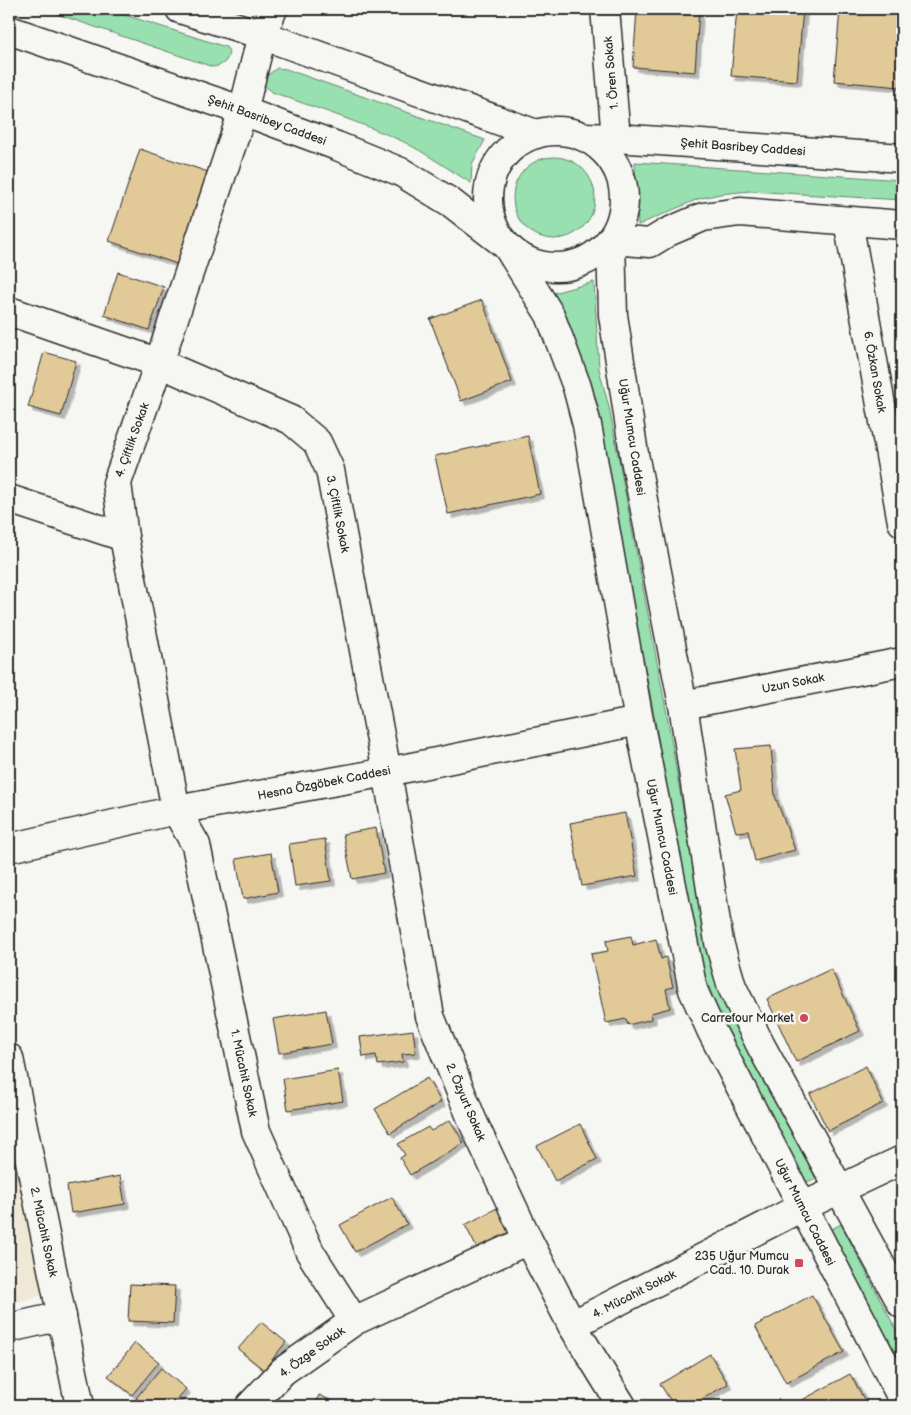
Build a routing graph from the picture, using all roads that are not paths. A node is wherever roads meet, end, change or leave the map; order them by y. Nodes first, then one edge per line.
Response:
1 (180, 9) edge
2 (273, 9) edge
3 (605, 9) edge
4 (9, 30) edge
5 (262, 35) junction
6 (242, 111) junction
7 (536, 134) junction
8 (584, 137) junction
9 (616, 138) junction
10 (902, 158) edge
11 (848, 221) junction
12 (902, 225) edge
13 (610, 240) junction
14 (507, 246) junction
15 (9, 311) edge
16 (159, 363) junction
17 (9, 499) edge
18 (902, 522) edge
19 (124, 537) junction
20 (902, 662) edge
21 (683, 705) junction
22 (639, 721) junction
23 (387, 772) junction
24 (176, 810) junction
25 (9, 848) edge
26 (9, 1058) edge
27 (902, 1160) edge
28 (839, 1189) junction
29 (802, 1208) junction
30 (528, 1240) junction
31 (902, 1304) edge
32 (62, 1316) junction
33 (354, 1321) junction
34 (572, 1325) junction
35 (9, 1328) edge
36 (902, 1398) edge
37 (80, 1406) edge
38 (250, 1406) edge
39 (622, 1406) edge

1 - 5 street
2 - 5 street, 4. Çiftlik Sokak
3 - 9 street, 1. Ören Sokak
4 - 6 street, Şehit Basribey Caddesi
5 - 6 street, 4. Çiftlik Sokak
5 - 7 street
6 - 14 street, Şehit Basribey Caddesi
6 - 16 street, 4. Çiftlik Sokak
7 - 8 street
7 - 14 street
8 - 9 street, Şehit Basribey Caddesi
8 - 13 street
9 - 10 street, Şehit Basribey Caddesi
11 - 12 street
11 - 13 street
11 - 18 street, 6. Özkan Sokak
13 - 14 street
13 - 21 street, Uğur Mumcu Caddesi
14 - 22 street, Uğur Mumcu Caddesi
15 - 16 street, 3. Çiftlik Sokak
16 - 19 street, 4. Çiftlik Sokak
16 - 23 street, 3. Çiftlik Sokak
17 - 19 street
19 - 24 street, 4. Çiftlik Sokak
20 - 21 street, Uzun Sokak
21 - 28 street, Uğur Mumcu Caddesi
22 - 23 street, Hesna Özgöbek Caddesi
22 - 29 street, Uğur Mumcu Caddesi
23 - 24 street, Hesna Özgöbek Caddesi
23 - 30 street, 2. Özyurt Sokak
24 - 25 street, Hesna Özgöbek Caddesi
24 - 33 street, 1. Mücahit Sokak
26 - 32 street, 2. Mücahit Sokak
27 - 28 street, 4. Mücahit Sokak
28 - 29 street, 4. Mücahit Sokak
28 - 31 street, Uğur Mumcu Caddesi
29 - 34 street, 4. Mücahit Sokak
29 - 36 street, Uğur Mumcu Caddesi
30 - 33 street, 4. Özge Sokak
30 - 34 street, 2. Özyurt Sokak
32 - 35 street
32 - 37 street, 2. Mücahit Sokak
33 - 38 street, 4. Özge Sokak
34 - 39 street, 2. Özyurt Sokak

